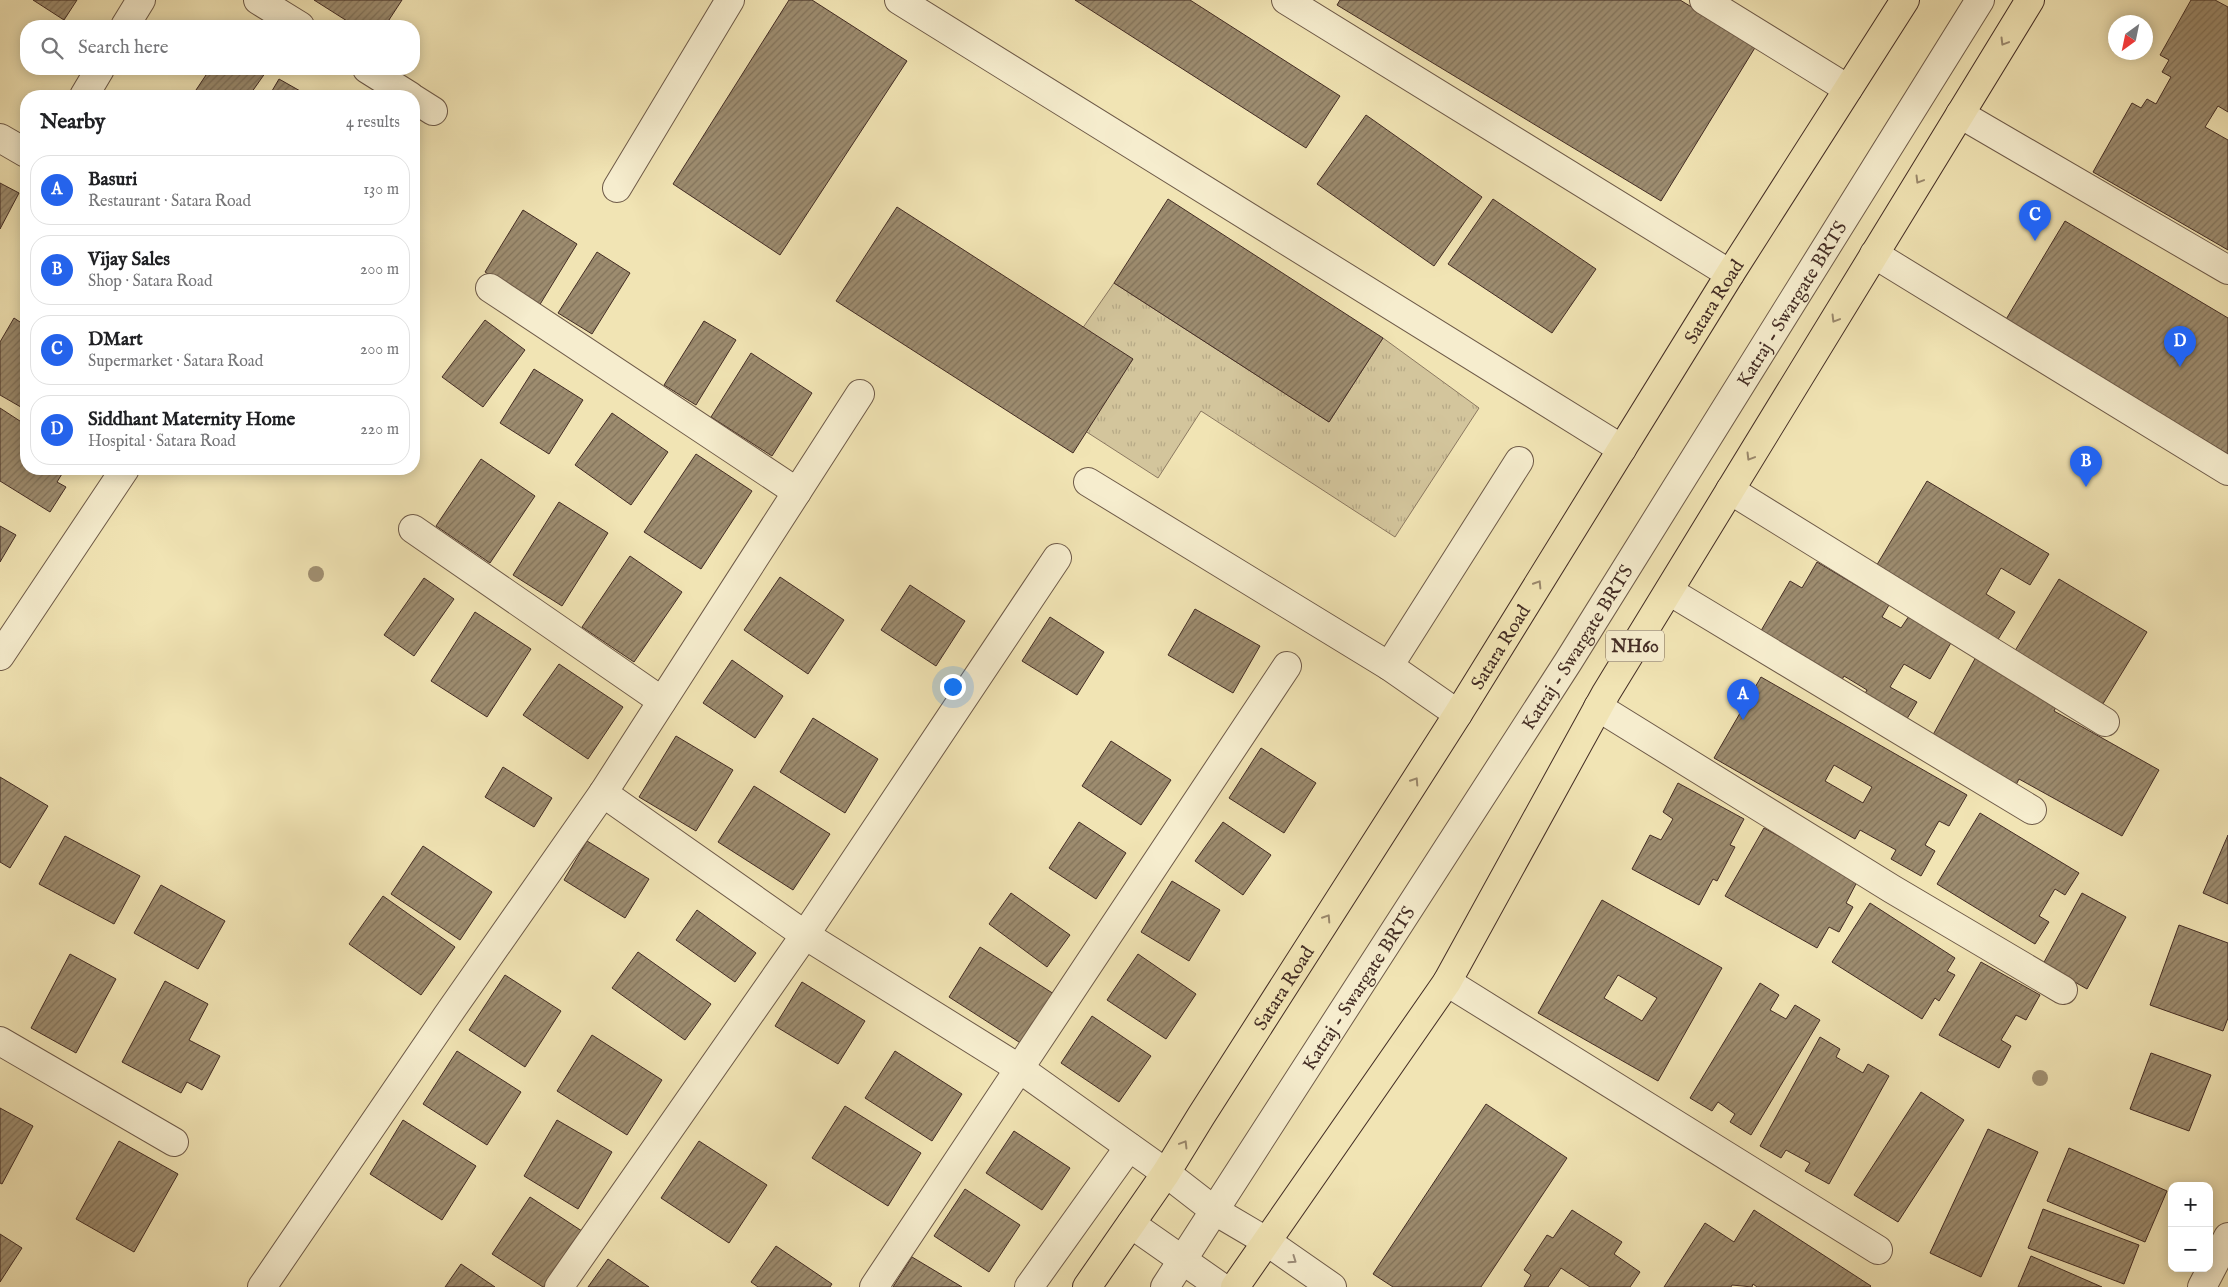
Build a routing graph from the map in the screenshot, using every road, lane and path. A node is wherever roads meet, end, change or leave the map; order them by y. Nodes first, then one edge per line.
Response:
1 (141, 0) edge
2 (258, 0) edge
3 (730, 0) edge
4 (900, 0) edge
5 (1286, 0) edge
6 (1704, 0) edge
7 (1905, 0) edge
8 (1980, 0) edge
9 (2030, 0) edge
10 (129, 20) edge
11 (290, 20) edge
12 (96, 75) edge
13 (377, 75) edge
14 (1848, 89) junction
15 (88, 90) edge
16 (400, 90) edge
17 (1960, 114) junction
18 (0, 138) edge
19 (20, 150) edge
20 (618, 188) dead end
21 (1874, 254) junction
22 (2228, 270) edge
23 (1730, 274) junction
24 (490, 288) dead end
25 (860, 394) dead end
26 (1622, 449) junction
27 (1519, 461) dead end
28 (2228, 471) edge
29 (121, 475) edge
30 (1088, 482) dead end
31 (1730, 490) junction
32 (798, 492) junction
33 (413, 529) dead end
34 (1057, 558) dead end
35 (1668, 591) junction
36 (0, 656) edge
37 (1287, 666) dead end
38 (1389, 666) junction
39 (662, 701) junction
40 (1598, 707) junction
41 (1458, 714) junction
42 (2105, 722) dead end
43 (602, 793) junction
44 (2032, 810) dead end
45 (805, 935) junction
46 (1446, 982) junction
47 (2063, 990) dead end
48 (0, 1041) edge
49 (1020, 1069) junction
50 (174, 1142) dead end
51 (1129, 1146) junction
52 (1166, 1173) junction
53 (1215, 1211) junction
54 (1131, 1224) junction
55 (2228, 1237) edge
56 (1266, 1241) junction
57 (1878, 1250) dead end
58 (1182, 1260) junction
59 (262, 1287) edge
60 (559, 1287) edge
61 (874, 1287) edge
62 (1029, 1287) edge
63 (1087, 1287) edge
64 (1165, 1287) edge
65 (1221, 1287) edge
66 (1235, 1287) edge
67 (1332, 1287) edge
68 (2202, 1287) edge

1 - 10 street
2 - 11 street
3 - 20 street
4 - 26 street
5 - 23 street
6 - 14 street
7 - 14 highway, Satara Road
8 - 53 street, Katraj - Swargate BRTS
9 -> 17 highway, NH60
12 - 15 street
13 - 16 street
14 - 23 highway, Satara Road
17 -> 21 highway, NH60
17 - 22 street
18 - 19 street
21 - 28 street
21 -> 31 highway, NH60
23 - 26 highway, Satara Road
24 - 32 street
25 - 32 street
41 -> 26 highway, Satara Road
27 - 38 street
29 - 36 street
30 - 38 street
31 - 35 highway, NH60
31 - 42 street
32 - 39 street
33 - 39 street
34 - 45 street
35 - 40 highway, NH60
35 - 44 street
37 - 49 street
38 - 41 street
39 - 43 street
40 - 46 highway, NH60
40 - 47 street
52 -> 41 highway, Satara Road
43 - 45 street
43 - 59 street
45 - 49 street
45 - 60 street
46 - 56 highway, NH60
46 - 57 street
48 - 50 street
49 - 51 street
49 - 61 street
51 - 52 street
51 - 62 street
52 - 53 street
52 - 54 highway, Satara Road
53 - 56 street
53 - 58 street, Katraj - Swargate BRTS
54 - 58 street
54 - 63 highway, Satara Road
55 - 68 street
56 - 66 highway, NH60
56 -> 67 street
58 - 64 street, Katraj - Swargate BRTS
58 - 65 street

